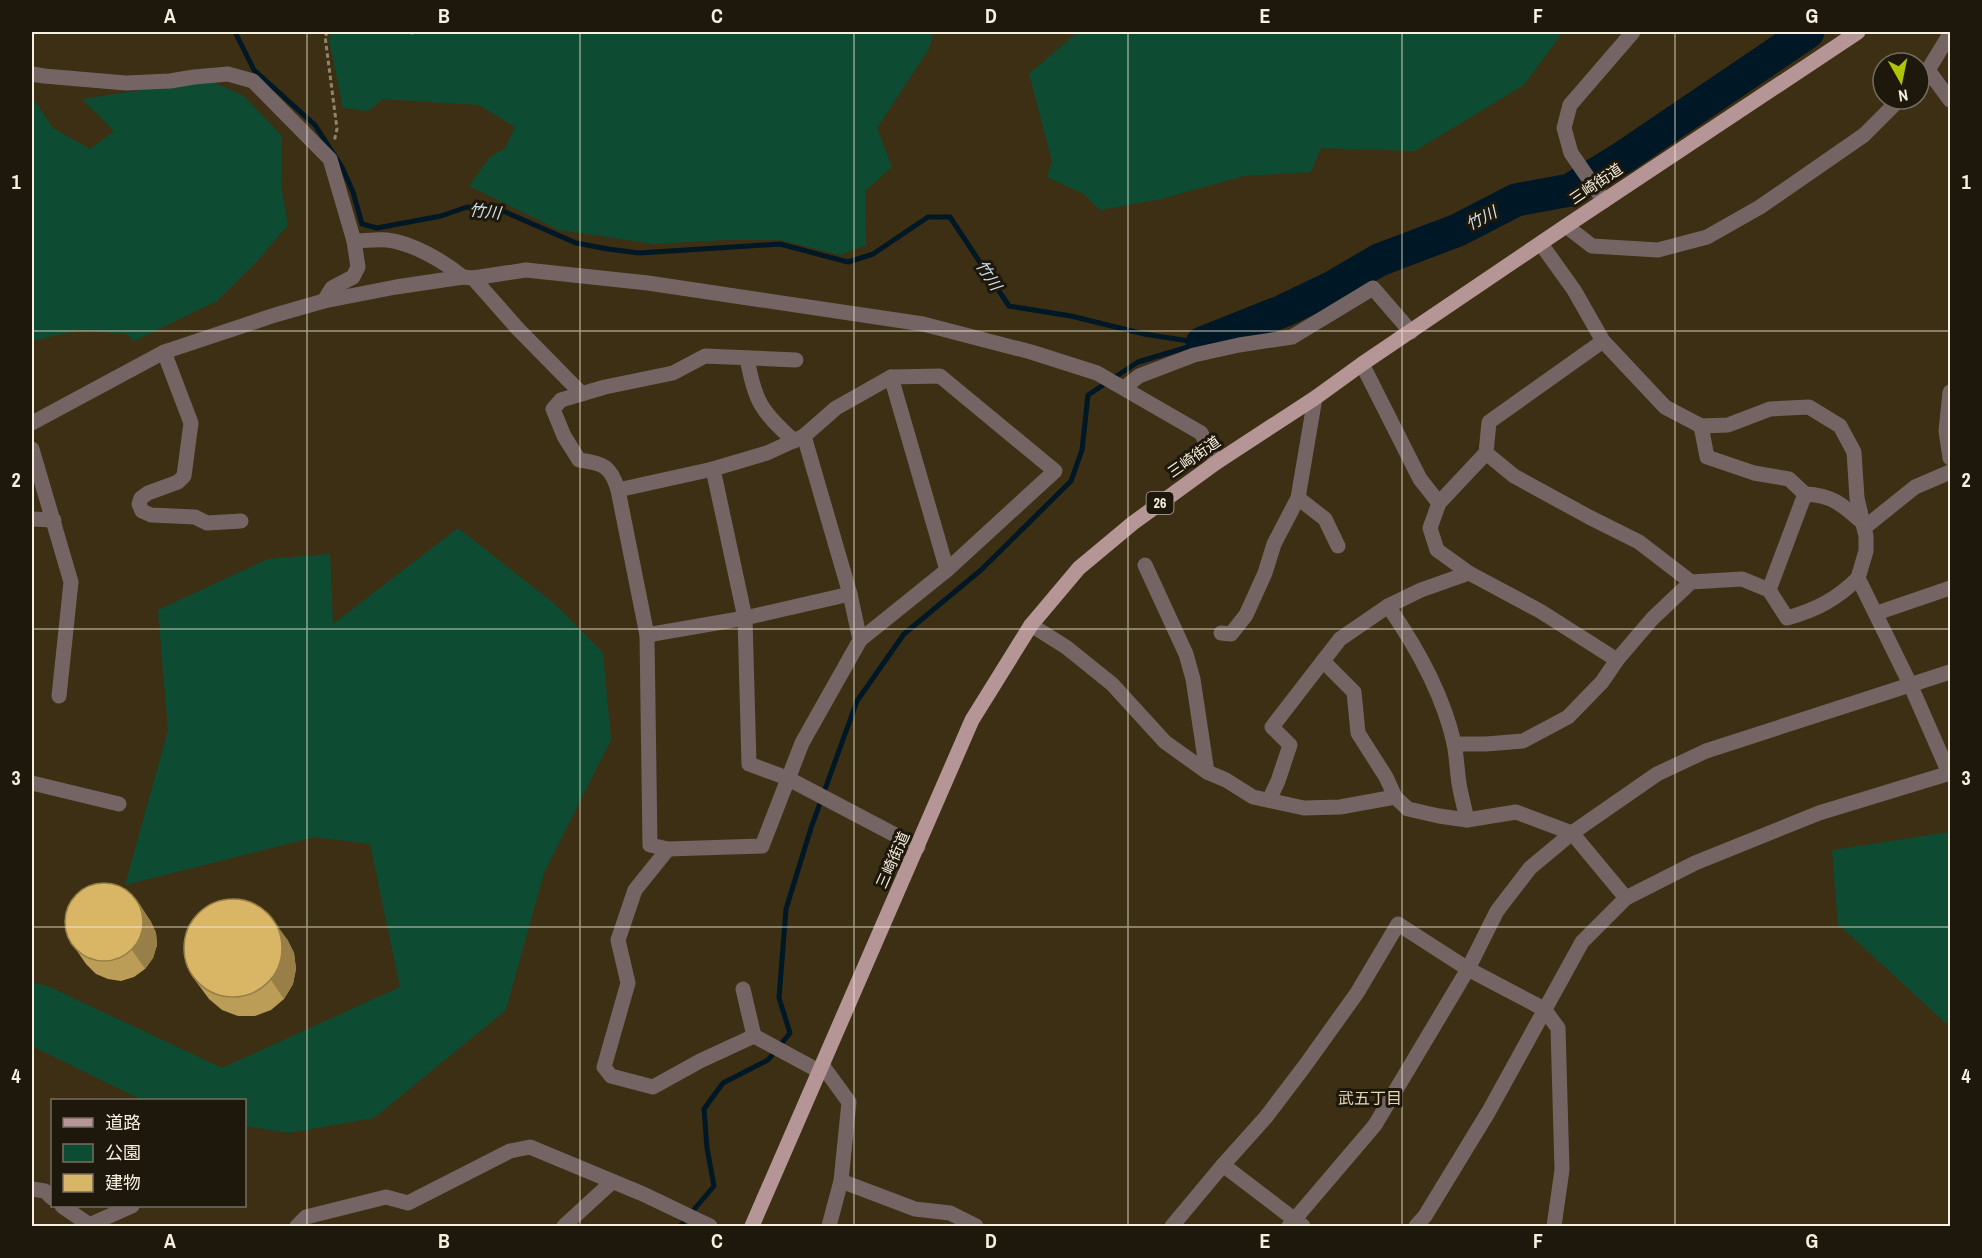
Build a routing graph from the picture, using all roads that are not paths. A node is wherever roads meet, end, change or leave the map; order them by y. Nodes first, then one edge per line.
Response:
1 (1633, 32) edge
2 (1858, 32) edge
3 (1950, 34) edge
4 (1931, 63) edge
5 (32, 74) edge
6 (1931, 82) edge
7 (1950, 100) edge
8 (1888, 111) edge
9 (1604, 201) junction
10 (1566, 226) junction
11 (354, 241) junction
12 (1541, 244) junction
13 (468, 277) junction
14 (324, 301) junction
15 (1411, 332) junction
16 (1603, 341) junction
17 (164, 352) junction
18 (747, 358) junction
19 (796, 360) dead end
20 (1362, 364) junction
21 (891, 378) junction
22 (1124, 388) junction
23 (1950, 392) edge
24 (582, 394) junction
25 (1315, 398) junction
26 (32, 423) edge
27 (1701, 426) junction
28 (799, 438) junction
29 (32, 449) edge
30 (1486, 453) junction
31 (1950, 458) edge
32 (1217, 462) junction
33 (713, 469) junction
34 (1950, 472) edge
35 (618, 490) junction
36 (1805, 494) junction
37 (1298, 498) junction
38 (1439, 503) junction
39 (32, 519) edge
40 (54, 520) junction
41 (241, 521) dead end
42 (1863, 526) junction
43 (1338, 546) dead end
44 (1145, 565) dead end
45 (947, 570) junction
46 (1469, 573) junction
47 (1858, 578) junction
48 (1691, 582) junction
49 (1950, 588) edge
50 (1769, 590) junction
51 (850, 594) junction
52 (1388, 606) junction
53 (1877, 613) junction
54 (745, 618) junction
55 (1031, 625) junction
56 (1221, 633) dead end
57 (647, 635) junction
58 (860, 640) junction
59 (1617, 660) junction
60 (1323, 661) junction
61 (1950, 672) edge
62 (1910, 684) junction
63 (59, 696) dead end
64 (1454, 744) junction
65 (1207, 772) junction
66 (1950, 773) edge
67 (787, 778) junction
68 (32, 783) edge
69 (1395, 797) junction
70 (1269, 800) junction
71 (119, 804) dead end
72 (1467, 820) junction
73 (1572, 833) junction
74 (918, 847) junction
75 (668, 849) junction
76 (1626, 898) junction
77 (1468, 969) junction
78 (742, 989) dead end
79 (1544, 1009) junction
80 (754, 1036) junction
81 (821, 1068) junction
82 (1223, 1165) junction
83 (841, 1181) junction
84 (612, 1182) junction
85 (130, 1207) edge
86 (67, 1216) edge
87 (1296, 1224) edge
88 (90, 1226) edge
89 (297, 1227) edge
90 (564, 1227) edge
91 (710, 1227) edge
92 (752, 1227) edge
93 (829, 1227) edge
94 (976, 1227) edge
95 (1172, 1227) edge
96 (1416, 1227) edge
97 (1554, 1227) edge

1 - 9 street
2 - 9 main road, 三崎街道 / 26
3 - 4 street
5 - 11 street
6 - 7 street
8 - 10 street
9 - 10 main road, 三崎街道 / 26
10 - 12 main road, 三崎街道 / 26
11 - 13 street
11 - 14 street
12 - 15 main road, 三崎街道 / 26
12 - 16 street
13 - 14 street
13 - 22 street
13 - 24 street
14 - 17 street
15 - 20 main road, 三崎街道 / 26
15 - 22 street
16 - 27 street
16 - 30 street
17 - 26 street
17 - 41 street
18 - 19 street
18 - 24 street
18 - 28 street
20 - 25 main road, 三崎街道 / 26
20 - 38 street
21 - 28 street
21 - 45 street
21 - 45 street
22 - 32 street
23 - 31 street
24 - 35 street
25 - 32 main road, 三崎街道 / 26
25 - 37 street
27 - 36 street
27 - 42 street
28 - 33 street
28 - 51 street
29 - 40 street
30 - 38 street
30 - 48 street
32 - 55 main road, 三崎街道 / 26
33 - 35 street
33 - 54 street
34 - 42 street
35 - 57 street
36 - 42 street
36 - 50 street
37 - 43 street
37 - 56 street
38 - 46 street
39 - 40 street
40 - 63 street
42 - 47 street
44 - 65 street
45 - 58 street
46 - 52 street
46 - 59 street
47 - 50 street
47 - 53 street
48 - 50 street
48 - 59 street
49 - 53 street
51 - 54 street
51 - 58 street
52 - 60 street
52 - 64 street
53 - 62 street
54 - 57 street
54 - 67 street
55 - 65 street
55 - 74 main road, 三崎街道 / 26
57 - 75 street
58 - 67 street
59 - 64 street
60 - 69 street
60 - 70 street
61 - 62 street
62 - 66 street
62 - 73 street
64 - 72 street
65 - 70 street
66 - 76 street
67 - 74 street
67 - 75 street
68 - 71 street
69 - 70 street
69 - 72 street
72 - 73 street
73 - 76 street
73 - 77 street
74 - 81 main road, 三崎街道 / 26
75 - 80 street
76 - 79 street
77 - 79 street
77 - 82 street
77 - 87 street
78 - 80 street
79 - 96 street
79 - 97 street
80 - 81 street
81 - 83 street
81 - 92 main road, 三崎街道 / 26
82 - 87 street
82 - 95 street
83 - 93 street
83 - 94 street
84 - 89 street
84 - 90 street
84 - 91 street
85 - 88 street
86 - 88 street

